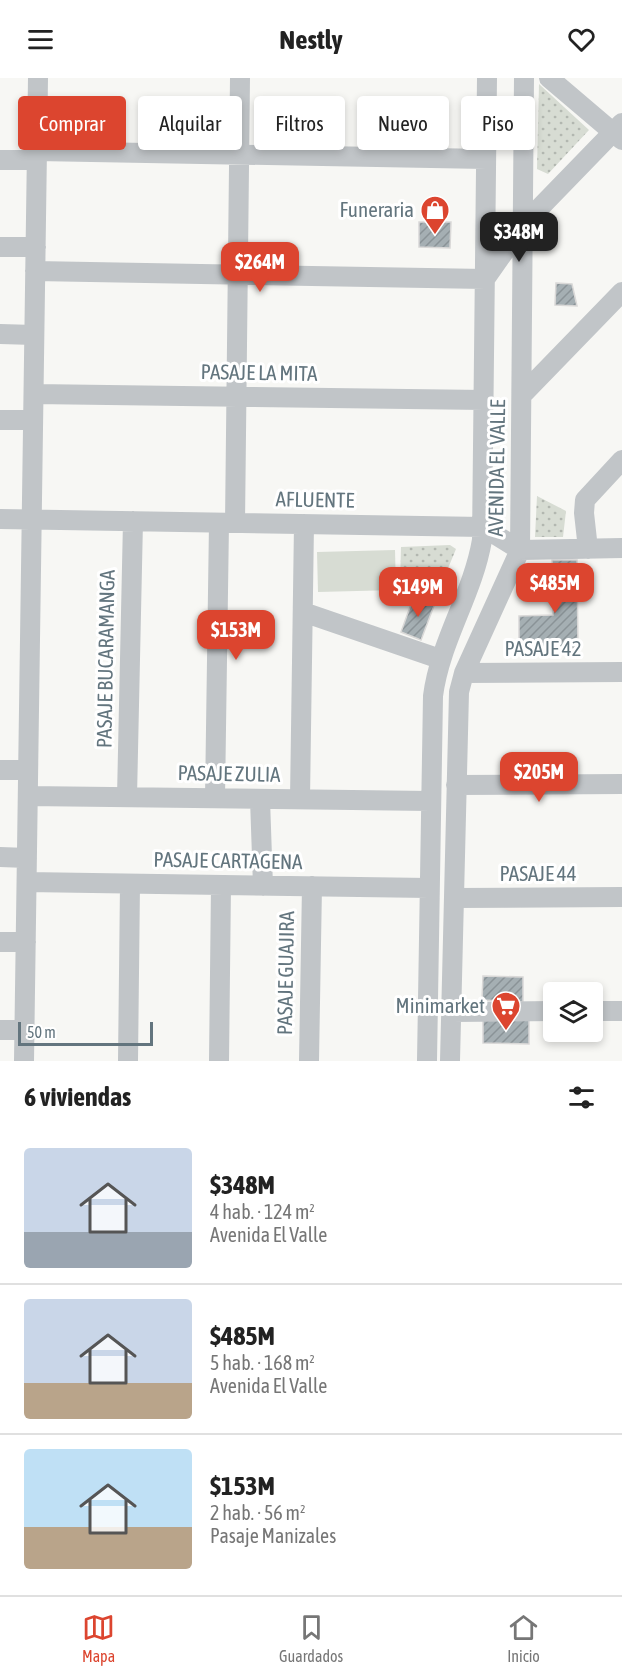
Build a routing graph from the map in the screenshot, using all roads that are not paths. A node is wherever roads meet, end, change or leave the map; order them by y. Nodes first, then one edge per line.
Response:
1 (38, 78) edge
2 (240, 78) edge
3 (486, 78) edge
4 (524, 78) edge
5 (549, 78) edge
6 (619, 132) edge
7 (239, 154) junction
8 (37, 155) junction
9 (486, 159) junction
10 (0, 160) edge
11 (523, 225) junction
12 (0, 247) edge
13 (36, 247) junction
14 (35, 271) junction
15 (238, 274) junction
16 (485, 279) junction
17 (622, 292) edge
18 (0, 334) edge
19 (34, 335) junction
20 (34, 394) junction
21 (522, 395) junction
22 (236, 397) junction
23 (484, 400) junction
24 (0, 420) edge
25 (33, 420) junction
26 (622, 460) edge
27 (0, 519) edge
28 (32, 520) junction
29 (133, 521) junction
30 (227, 523) junction
31 (304, 524) junction
32 (483, 527) junction
33 (622, 548) edge
34 (588, 549) junction
35 (520, 550) junction
36 (303, 612) junction
37 (440, 659) junction
38 (622, 672) edge
39 (464, 673) junction
40 (0, 770) edge
41 (28, 770) junction
42 (622, 784) edge
43 (456, 785) junction
44 (28, 796) junction
45 (127, 797) junction
46 (215, 798) junction
47 (260, 799) junction
48 (300, 799) junction
49 (430, 801) junction
50 (0, 857) edge
51 (27, 858) junction
52 (27, 882) junction
53 (130, 884) junction
54 (221, 885) junction
55 (263, 885) junction
56 (312, 886) junction
57 (429, 888) junction
58 (622, 897) edge
59 (455, 898) junction
60 (0, 942) edge
61 (26, 942) junction
62 (543, 1011) edge
63 (603, 1011) edge
64 (622, 1011) edge
65 (452, 1012) junction
66 (0, 1030) edge
67 (25, 1030) junction
68 (24, 1061) edge
69 (128, 1061) edge
70 (219, 1061) edge
71 (309, 1061) edge
72 (427, 1061) edge
73 (450, 1061) edge

1 - 8 street
2 - 7 street
3 - 9 street, AVENIDA EL VALLE
4 - 11 street, AVENIDA EL VALLE
5 - 6 street
6 - 11 street
7 - 8 street
7 - 9 street
7 - 15 street
8 - 10 street
8 - 13 street
9 - 16 street, AVENIDA EL VALLE
11 - 16 street
11 - 21 street, AVENIDA EL VALLE
12 - 13 street
13 - 14 street
14 - 15 street
14 - 19 street
15 - 16 street
15 - 22 street
16 - 23 street, AVENIDA EL VALLE
17 - 21 street
18 - 19 street
19 - 20 street
20 - 22 street, PASAJE LA MITA
20 - 25 street
21 - 35 street, AVENIDA EL VALLE
22 - 23 street, PASAJE LA MITA
22 - 30 street
23 - 32 street, AVENIDA EL VALLE
24 - 25 street
25 - 28 street
26 - 34 street
27 - 28 street, AFLUENTE
28 - 29 street, AFLUENTE
28 - 41 street
29 - 30 street, AFLUENTE
29 - 45 street, PASAJE BUCARAMANGA
30 - 31 street, AFLUENTE
30 - 46 street
31 - 32 street, AFLUENTE
31 - 36 street
32 - 35 street
32 - 37 street, AVENIDA EL VALLE
33 - 34 street
34 - 35 street
35 - 39 street, AVENIDA EL VALLE
36 - 37 street
36 - 48 street
37 - 49 street, AVENIDA EL VALLE
38 - 39 street, PASAJE 42
39 - 43 street, AVENIDA EL VALLE
40 - 41 street
41 - 44 street
42 - 43 street
43 - 59 street, AVENIDA EL VALLE
44 - 45 street, PASAJE ZULIA
44 - 51 street
45 - 46 street, PASAJE ZULIA
46 - 47 street, PASAJE ZULIA
47 - 48 street, PASAJE ZULIA
47 - 55 street
48 - 49 street, PASAJE ZULIA
49 - 57 street, AVENIDA EL VALLE
50 - 51 street
51 - 52 street
52 - 53 street, PASAJE CARTAGENA
52 - 61 street
53 - 54 street, PASAJE CARTAGENA
53 - 69 street
54 - 55 street, PASAJE CARTAGENA
54 - 70 street
55 - 56 street, PASAJE CARTAGENA
56 - 57 street, PASAJE CARTAGENA
56 - 71 street, PASAJE GUAJIRA
57 - 72 street, AVENIDA EL VALLE
58 - 59 street, PASAJE 44
59 - 65 street, AVENIDA EL VALLE
60 - 61 street
61 - 67 street
62 - 65 street
63 - 64 street
65 - 73 street, AVENIDA EL VALLE
66 - 67 street
67 - 68 street

